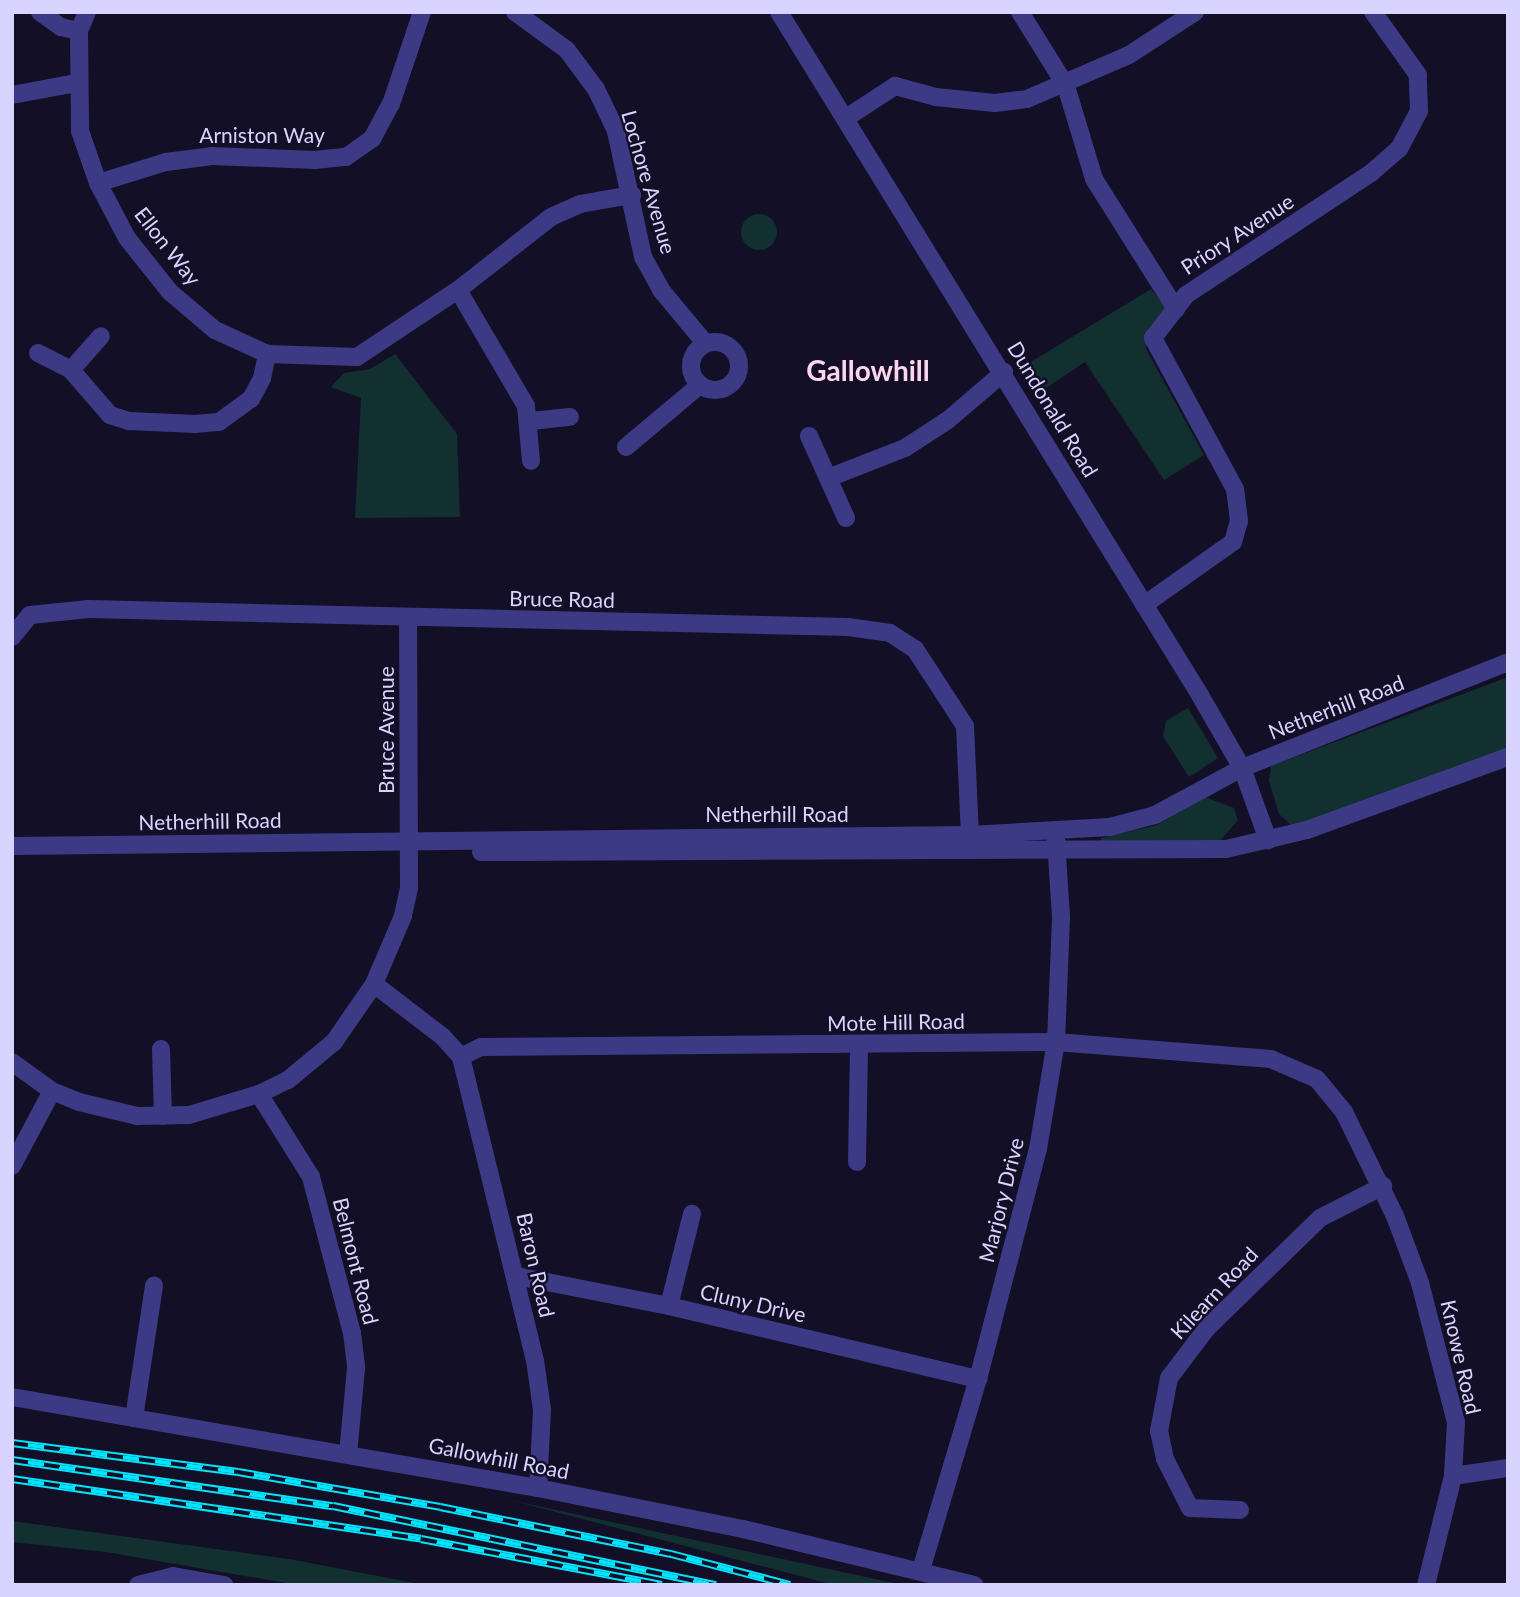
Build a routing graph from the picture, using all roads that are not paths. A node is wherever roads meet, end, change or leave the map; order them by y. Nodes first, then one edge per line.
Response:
1 (40, 12) edge
2 (86, 12) edge
3 (422, 12) edge
4 (515, 12) edge
5 (779, 12) edge
6 (1020, 12) edge
7 (1195, 12) edge
8 (1373, 12) edge
9 (79, 31) junction
10 (77, 83) junction
11 (1066, 86) junction
12 (12, 95) edge
13 (846, 118) junction
14 (99, 183) junction
15 (632, 195) junction
16 (458, 290) junction
17 (1176, 309) junction
18 (100, 336) dead end
19 (705, 343) junction
20 (38, 353) dead end
21 (267, 354) junction
22 (71, 370) junction
23 (1004, 372) junction
24 (700, 385) junction
25 (570, 417) dead end
26 (531, 421) junction
27 (809, 436) dead end
28 (626, 447) dead end
29 (531, 461) dead end
30 (828, 478) junction
31 (846, 518) dead end
32 (1144, 605) junction
33 (408, 620) junction
34 (12, 637) edge
35 (1508, 662) edge
36 (1508, 757) edge
37 (1242, 768) junction
38 (970, 835) junction
39 (1056, 839) junction
40 (1268, 840) junction
41 (12, 846) edge
42 (409, 846) junction
43 (12, 858) edge
44 (374, 984) junction
45 (1056, 1042) junction
46 (859, 1045) junction
47 (161, 1049) dead end
48 (461, 1057) junction
49 (12, 1062) edge
50 (52, 1091) junction
51 (259, 1094) junction
52 (163, 1116) junction
53 (857, 1162) dead end
54 (12, 1166) edge
55 (1383, 1186) junction
56 (692, 1213) dead end
57 (516, 1276) junction
58 (154, 1286) dead end
59 (668, 1307) junction
60 (978, 1379) junction
61 (12, 1397) edge
62 (134, 1418) junction
63 (348, 1454) junction
64 (1508, 1468) edge
65 (1453, 1476) junction
66 (538, 1488) junction
67 (1240, 1510) dead end
68 (921, 1570) junction
69 (138, 1585) edge
70 (224, 1585) edge
71 (974, 1585) edge
72 (1426, 1585) edge

1 - 9 street
2 - 9 street, Ellon Way
3 - 14 street, Arniston Way
4 - 15 street, Lochore Avenue
5 - 13 street, Dundonald Road
6 - 11 street
7 - 11 street
8 - 17 street, Priory Avenue
9 - 10 street, Ellon Way
10 - 12 street
10 - 14 street, Ellon Way
11 - 13 street
11 - 17 street
13 - 23 street, Dundonald Road
14 - 21 street, Ellon Way
15 - 16 street, Ellon Way
15 - 19 street, Lochore Avenue
16 - 21 street, Ellon Way
16 - 26 street
17 - 32 street, Priory Avenue
18 - 22 street
19 - 24 street
19 - 24 street
20 - 22 street
21 - 22 street
23 - 30 street
23 - 32 street, Dundonald Road
24 - 28 street
25 - 26 street
26 - 29 street
27 - 30 street
30 - 31 street
32 - 37 street, Dundonald Road
33 - 34 street, Bruce Road
33 - 38 street, Bruce Road
33 - 42 street, Bruce Avenue
35 - 37 street, Netherhill Road
36 - 40 street, Netherhill Road
37 - 39 street, Netherhill Road
37 - 40 street, Dundonald Road
38 - 39 street, Netherhill Road
38 - 42 street, Netherhill Road
39 - 40 street, Netherhill Road
39 - 42 street, Netherhill Road
39 - 45 street, Marjory Drive
41 - 42 street, Netherhill Road
42 - 43 street, Netherhill Road
42 - 44 street, Bruce Avenue
44 - 48 street
44 - 51 street, Bruce Avenue
45 - 46 street, Mote Hill Road
45 - 55 street, Mote Hill Road
45 - 60 street, Marjory Drive
46 - 48 street, Mote Hill Road
46 - 53 street
47 - 52 street
48 - 57 street, Baron Road
49 - 50 street, Bruce Avenue
50 - 52 street, Bruce Avenue
50 - 54 street
51 - 52 street, Bruce Avenue
51 - 63 street, Belmont Road
55 - 65 street, Knowe Road
55 - 67 street, Kilearn Road
56 - 59 street
57 - 59 street, Cluny Drive
57 - 66 street, Baron Road
58 - 62 street
59 - 60 street, Cluny Drive
60 - 68 street, Marjory Drive
61 - 62 street, Gallowhill Road
62 - 63 street, Gallowhill Road
63 - 66 street, Gallowhill Road
64 - 65 street
65 - 72 street, Knowe Road
66 - 68 street, Gallowhill Road
68 - 71 street, Gallowhill Road
69 - 70 street

